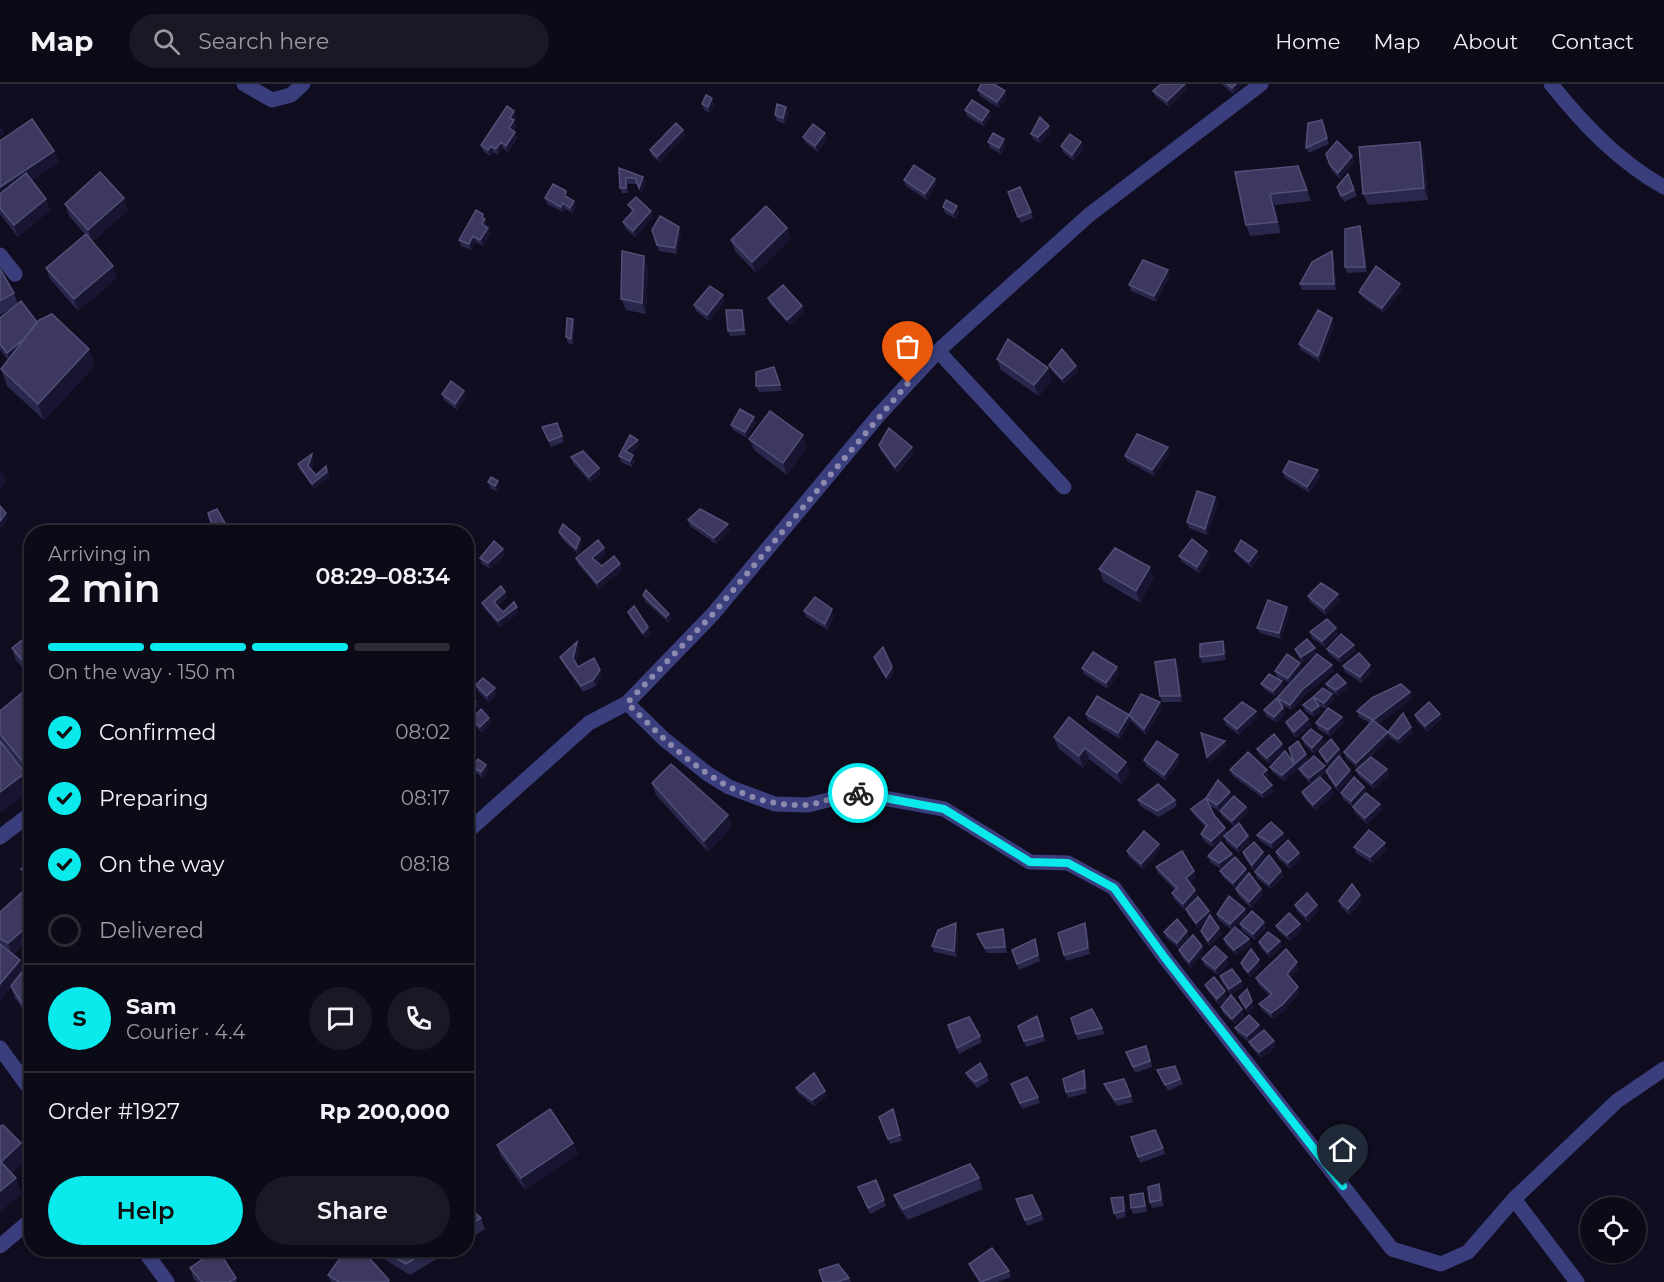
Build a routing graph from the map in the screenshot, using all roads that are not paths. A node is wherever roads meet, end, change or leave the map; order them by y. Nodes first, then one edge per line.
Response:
1 (244, 84) edge
2 (303, 84) edge
3 (1261, 84) edge
4 (1551, 84) edge
5 (1664, 187) edge
6 (0, 255) edge
7 (15, 274) dead end
8 (938, 351) junction
9 (1064, 487) dead end
10 (627, 703) junction
11 (24, 820) edge
12 (474, 826) edge
13 (0, 837) edge
14 (0, 1048) edge
15 (1664, 1070) edge
16 (24, 1081) edge
17 (1514, 1199) junction
18 (24, 1226) edge
19 (0, 1246) edge
20 (149, 1257) edge
21 (167, 1282) edge
22 (1577, 1282) edge

1 - 2 street
3 - 8 street
4 - 5 street
6 - 7 street
8 - 9 street
8 - 10 street
10 - 12 street
10 - 17 street
11 - 13 street
14 - 16 street
15 - 17 street
17 - 22 street
18 - 19 street
20 - 21 street

